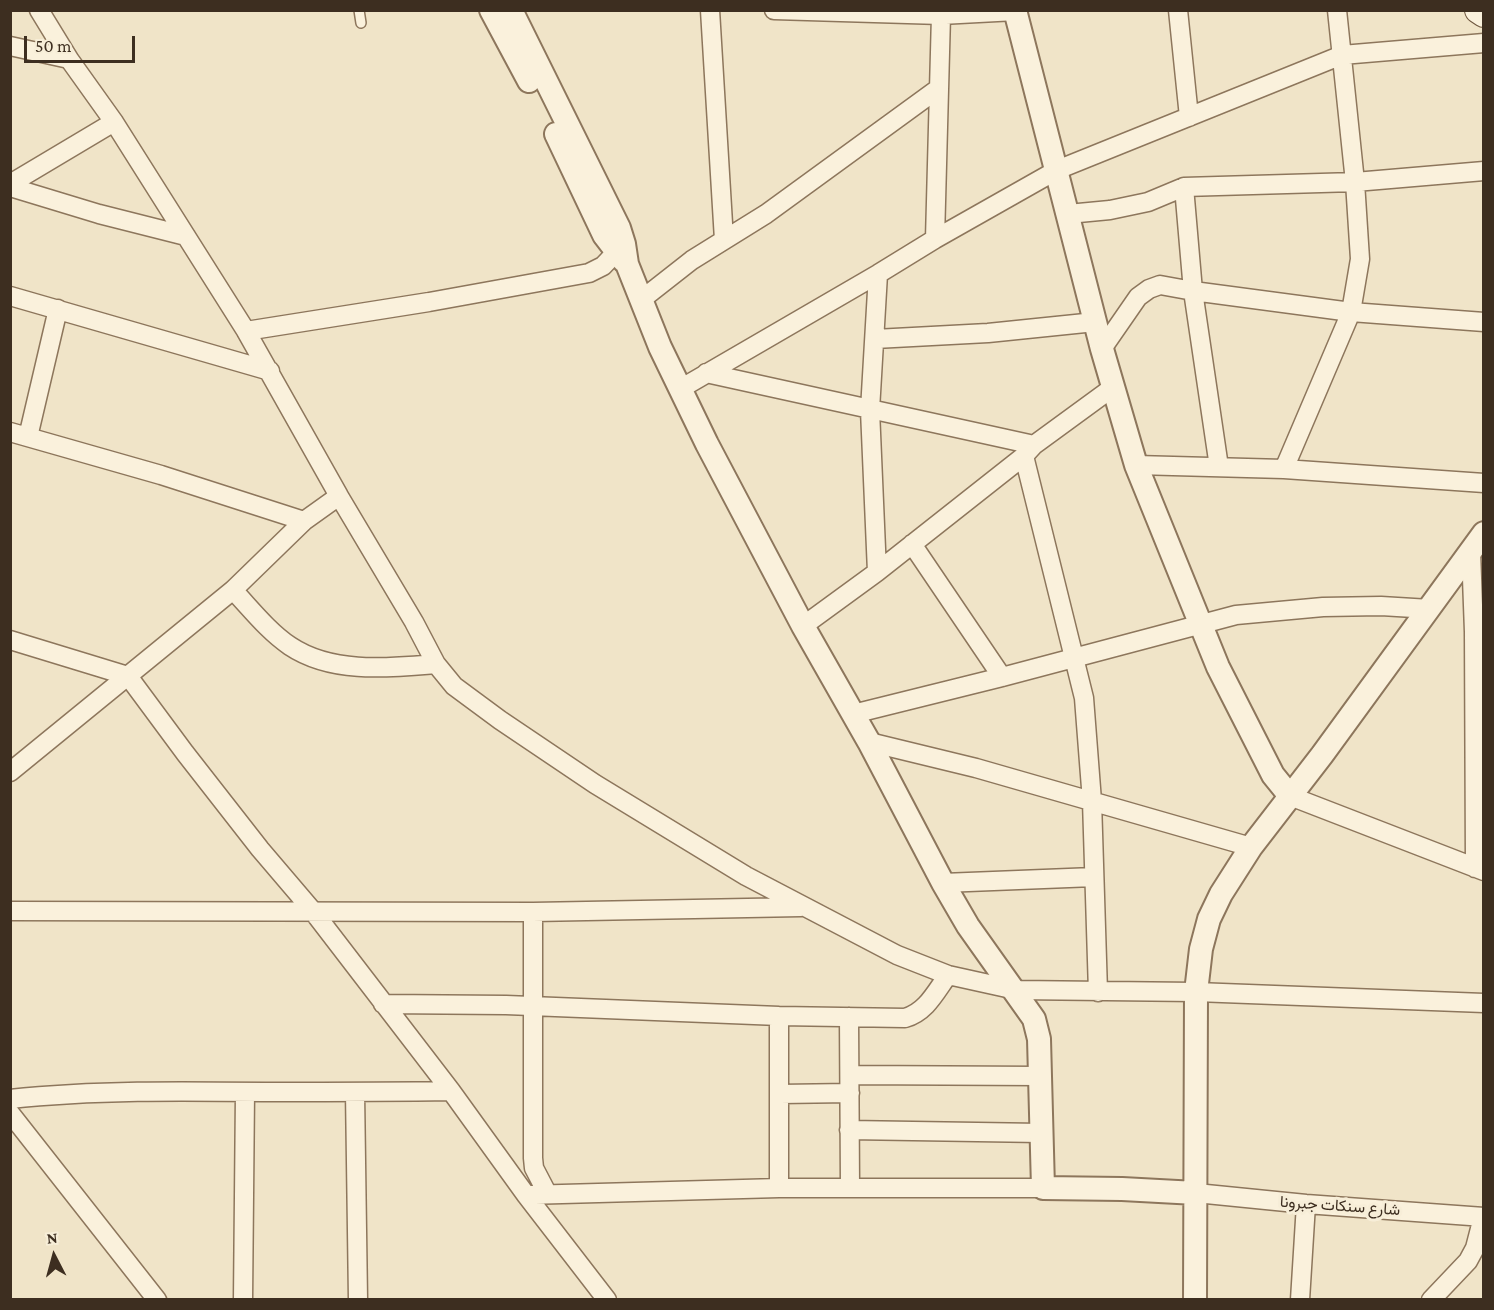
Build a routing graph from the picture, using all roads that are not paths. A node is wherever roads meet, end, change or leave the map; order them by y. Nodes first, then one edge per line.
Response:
1 (39, 10) edge
2 (358, 10) edge
3 (491, 10) edge
4 (511, 10) edge
5 (710, 10) edge
6 (774, 10) edge
7 (1178, 10) edge
8 (1337, 10) edge
9 (1478, 10) edge
10 (1015, 11) edge
11 (941, 15) junction
12 (1484, 15) edge
13 (361, 23) dead end
14 (1484, 43) edge
15 (10, 46) edge
16 (1342, 54) junction
17 (69, 59) junction
18 (939, 88) junction
19 (1189, 117) junction
20 (114, 122) junction
21 (1057, 170) junction
22 (1484, 171) edge
23 (1355, 182) junction
24 (10, 186) edge
25 (1184, 187) junction
26 (1068, 214) junction
27 (186, 237) junction
28 (935, 238) junction
29 (724, 240) junction
30 (622, 253) junction
31 (878, 274) junction
32 (1193, 291) junction
33 (10, 296) edge
34 (641, 300) junction
35 (58, 309) junction
36 (1351, 312) junction
37 (1095, 322) junction
38 (1484, 322) edge
39 (246, 331) junction
40 (875, 339) junction
41 (1102, 349) junction
42 (270, 371) junction
43 (706, 373) junction
44 (680, 388) junction
45 (1112, 388) junction
46 (870, 410) junction
47 (19, 434) edge
48 (1029, 451) junction
49 (1136, 465) junction
50 (1219, 467) junction
51 (1284, 469) junction
52 (1484, 483) edge
53 (339, 496) junction
54 (304, 521) junction
55 (1479, 541) edge
56 (912, 544) junction
57 (877, 572) junction
58 (233, 590) junction
59 (1430, 609) junction
60 (1200, 623) junction
61 (803, 626) junction
62 (10, 640) edge
63 (1074, 658) junction
64 (436, 664) junction
65 (128, 676) junction
66 (1002, 677) junction
67 (853, 714) junction
68 (1479, 719) edge
69 (869, 742) junction
70 (11, 772) edge
71 (1290, 796) junction
72 (1092, 801) junction
73 (1479, 847) edge
74 (1251, 848) junction
75 (1479, 869) edge
76 (1094, 877) junction
77 (943, 883) junction
78 (803, 907) junction
79 (312, 910) junction
80 (10, 911) edge
81 (533, 912) junction
82 (948, 975) junction
83 (1016, 990) junction
84 (1098, 992) junction
85 (1196, 992) junction
86 (1484, 1003) edge
87 (383, 1004) junction
88 (533, 1007) junction
89 (779, 1016) junction
90 (849, 1017) junction
91 (1040, 1076) junction
92 (850, 1084) junction
93 (451, 1090) junction
94 (245, 1092) junction
95 (355, 1092) junction
96 (780, 1094) junction
97 (10, 1099) edge
98 (10, 1113) edge
99 (849, 1130) junction
100 (1041, 1133) junction
101 (19, 1135) edge
102 (850, 1187) junction
103 (779, 1188) junction
104 (1043, 1188) junction
105 (547, 1193) junction
106 (1196, 1193) junction
107 (526, 1195) junction
108 (1306, 1204) junction
109 (1483, 1217) edge
110 (157, 1299) edge
111 (243, 1299) edge
112 (358, 1299) edge
113 (607, 1299) edge
114 (1195, 1299) edge
115 (1300, 1299) edge
116 (1431, 1299) edge

1 - 17 street
2 - 13 lane
3 - 30 street
4 - 30 street
5 - 29 street
6 - 11 street
7 - 19 street
8 - 16 street
9 - 12 main road
10 - 11 street
10 - 21 street
11 - 18 street
14 - 16 street
15 - 17 street
16 - 19 street
16 - 23 street
17 - 20 street
18 - 28 street
18 - 29 street
19 - 21 street
20 - 24 street
20 - 27 street
21 - 26 street
21 - 28 street
22 - 23 street
23 - 25 street
23 - 36 street
24 - 27 street
25 - 26 street
25 - 32 street
26 - 37 street
27 - 39 street
28 - 31 street
29 - 34 street
30 - 34 street
30 - 39 street
31 - 40 street
31 - 43 street
32 - 36 street
32 - 41 street
32 - 50 street
33 - 35 street
34 - 44 street
35 - 42 street
35 - 47 street
36 - 38 street
36 - 51 street
37 - 40 street
37 - 41 street
39 - 42 street
40 - 46 street
41 - 45 street
42 - 53 street
43 - 44 street
43 - 46 street
44 - 61 street
45 - 48 street
45 - 49 street
46 - 48 street
46 - 57 street
47 - 54 street
48 - 56 street
48 - 63 street
49 - 50 street
49 - 60 street
50 - 51 street
51 - 52 street
53 - 54 street
53 - 64 street
54 - 58 street
55 - 59 street
55 - 68 street
56 - 57 street
56 - 66 street
57 - 61 street
58 - 64 street
58 - 65 street
59 - 60 street
59 - 71 street
60 - 63 street
60 - 71 street
61 - 67 street
62 - 65 street
63 - 66 street
63 - 72 street
64 - 78 street
65 - 70 street
65 - 79 street
66 - 67 street
67 - 69 street
68 - 73 street
69 - 72 street
69 - 77 street
71 - 74 street
71 - 75 street
72 - 74 street
72 - 76 street
73 - 75 street
74 - 85 street
76 - 77 street
76 - 84 street
77 - 83 street
78 - 81 street
78 - 82 street
79 - 80 street
79 - 81 street
79 - 87 street
81 - 88 street
82 - 83 street
82 - 90 street
83 - 84 street
83 - 91 street
84 - 85 street
85 - 86 street
85 - 106 street
87 - 88 street
87 - 93 street
88 - 89 street
88 - 105 street
89 - 90 street
89 - 96 street
90 - 92 street
91 - 92 street
91 - 100 street
92 - 96 street
92 - 99 street
93 - 95 street
93 - 107 street
94 - 95 street
94 - 97 street
94 - 111 street
95 - 112 street
96 - 103 street
98 - 101 street
99 - 100 street
99 - 102 street
100 - 104 street
101 - 110 street
102 - 103 street
102 - 104 street
103 - 105 street
104 - 106 street
105 - 107 street
106 - 108 street, شارع سنكات جبرونا
106 - 114 street
107 - 113 street
108 - 109 street, شارع سنكات جبرونا
108 - 115 street
109 - 116 street

